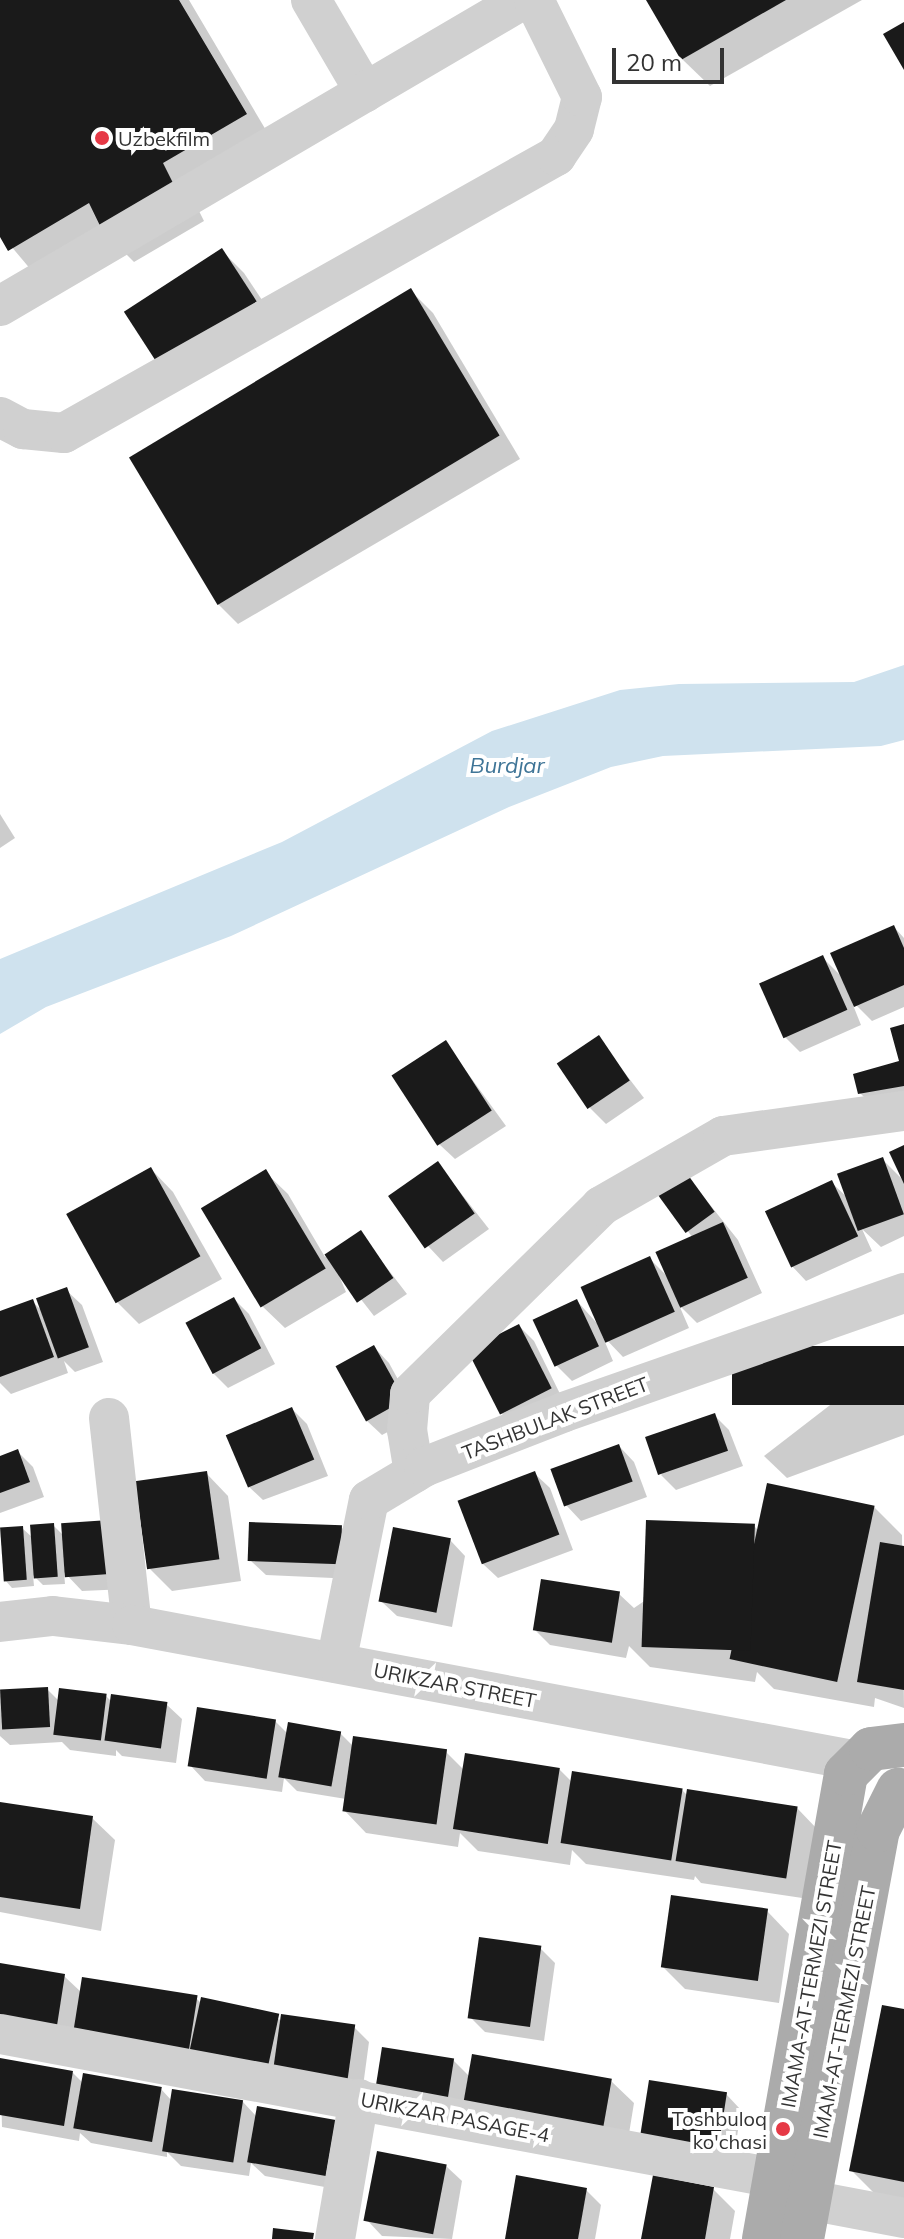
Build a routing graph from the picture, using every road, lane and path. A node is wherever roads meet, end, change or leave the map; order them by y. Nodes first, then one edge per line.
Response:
1 (311, 0) edge
2 (522, 0) edge
3 (534, 0) edge
4 (365, 92) junction
5 (0, 306) edge
6 (0, 417) edge
7 (904, 1111) edge
8 (904, 1293) edge
9 (109, 1418) dead end
10 (414, 1473) junction
11 (0, 1622) edge
12 (132, 1625) junction
13 (336, 1663) junction
14 (904, 1745) edge
15 (857, 1761) junction
16 (901, 1790) edge
17 (0, 2034) edge
18 (359, 2099) junction
19 (796, 2206) edge
20 (904, 2218) edge
21 (335, 2239) edge
22 (764, 2239) edge

1 - 4 street
2 - 4 street
3 - 6 street
4 - 5 street
7 - 10 street
8 - 10 street, TASHBULAK STREET
9 - 12 street
10 - 13 street, TASHBULAK STREET
11 - 12 street, URIKZAR STREET
12 - 13 street, URIKZAR STREET
13 - 15 street, URIKZAR STREET
14 - 15 main road
15 - 16 main road
15 - 19 main road, IMAMA-AT-TERMEZI STREET
16 - 19 main road, IMAM-AT-TERMEZI STREET
17 - 18 street, URIKZAR PASAGE-4
18 - 19 street, URIKZAR PASAGE-4
18 - 21 street
19 - 20 street, URIKZAR PASAGE-4
19 - 22 main road, IMAMA-AT-TERMEZI STREET

